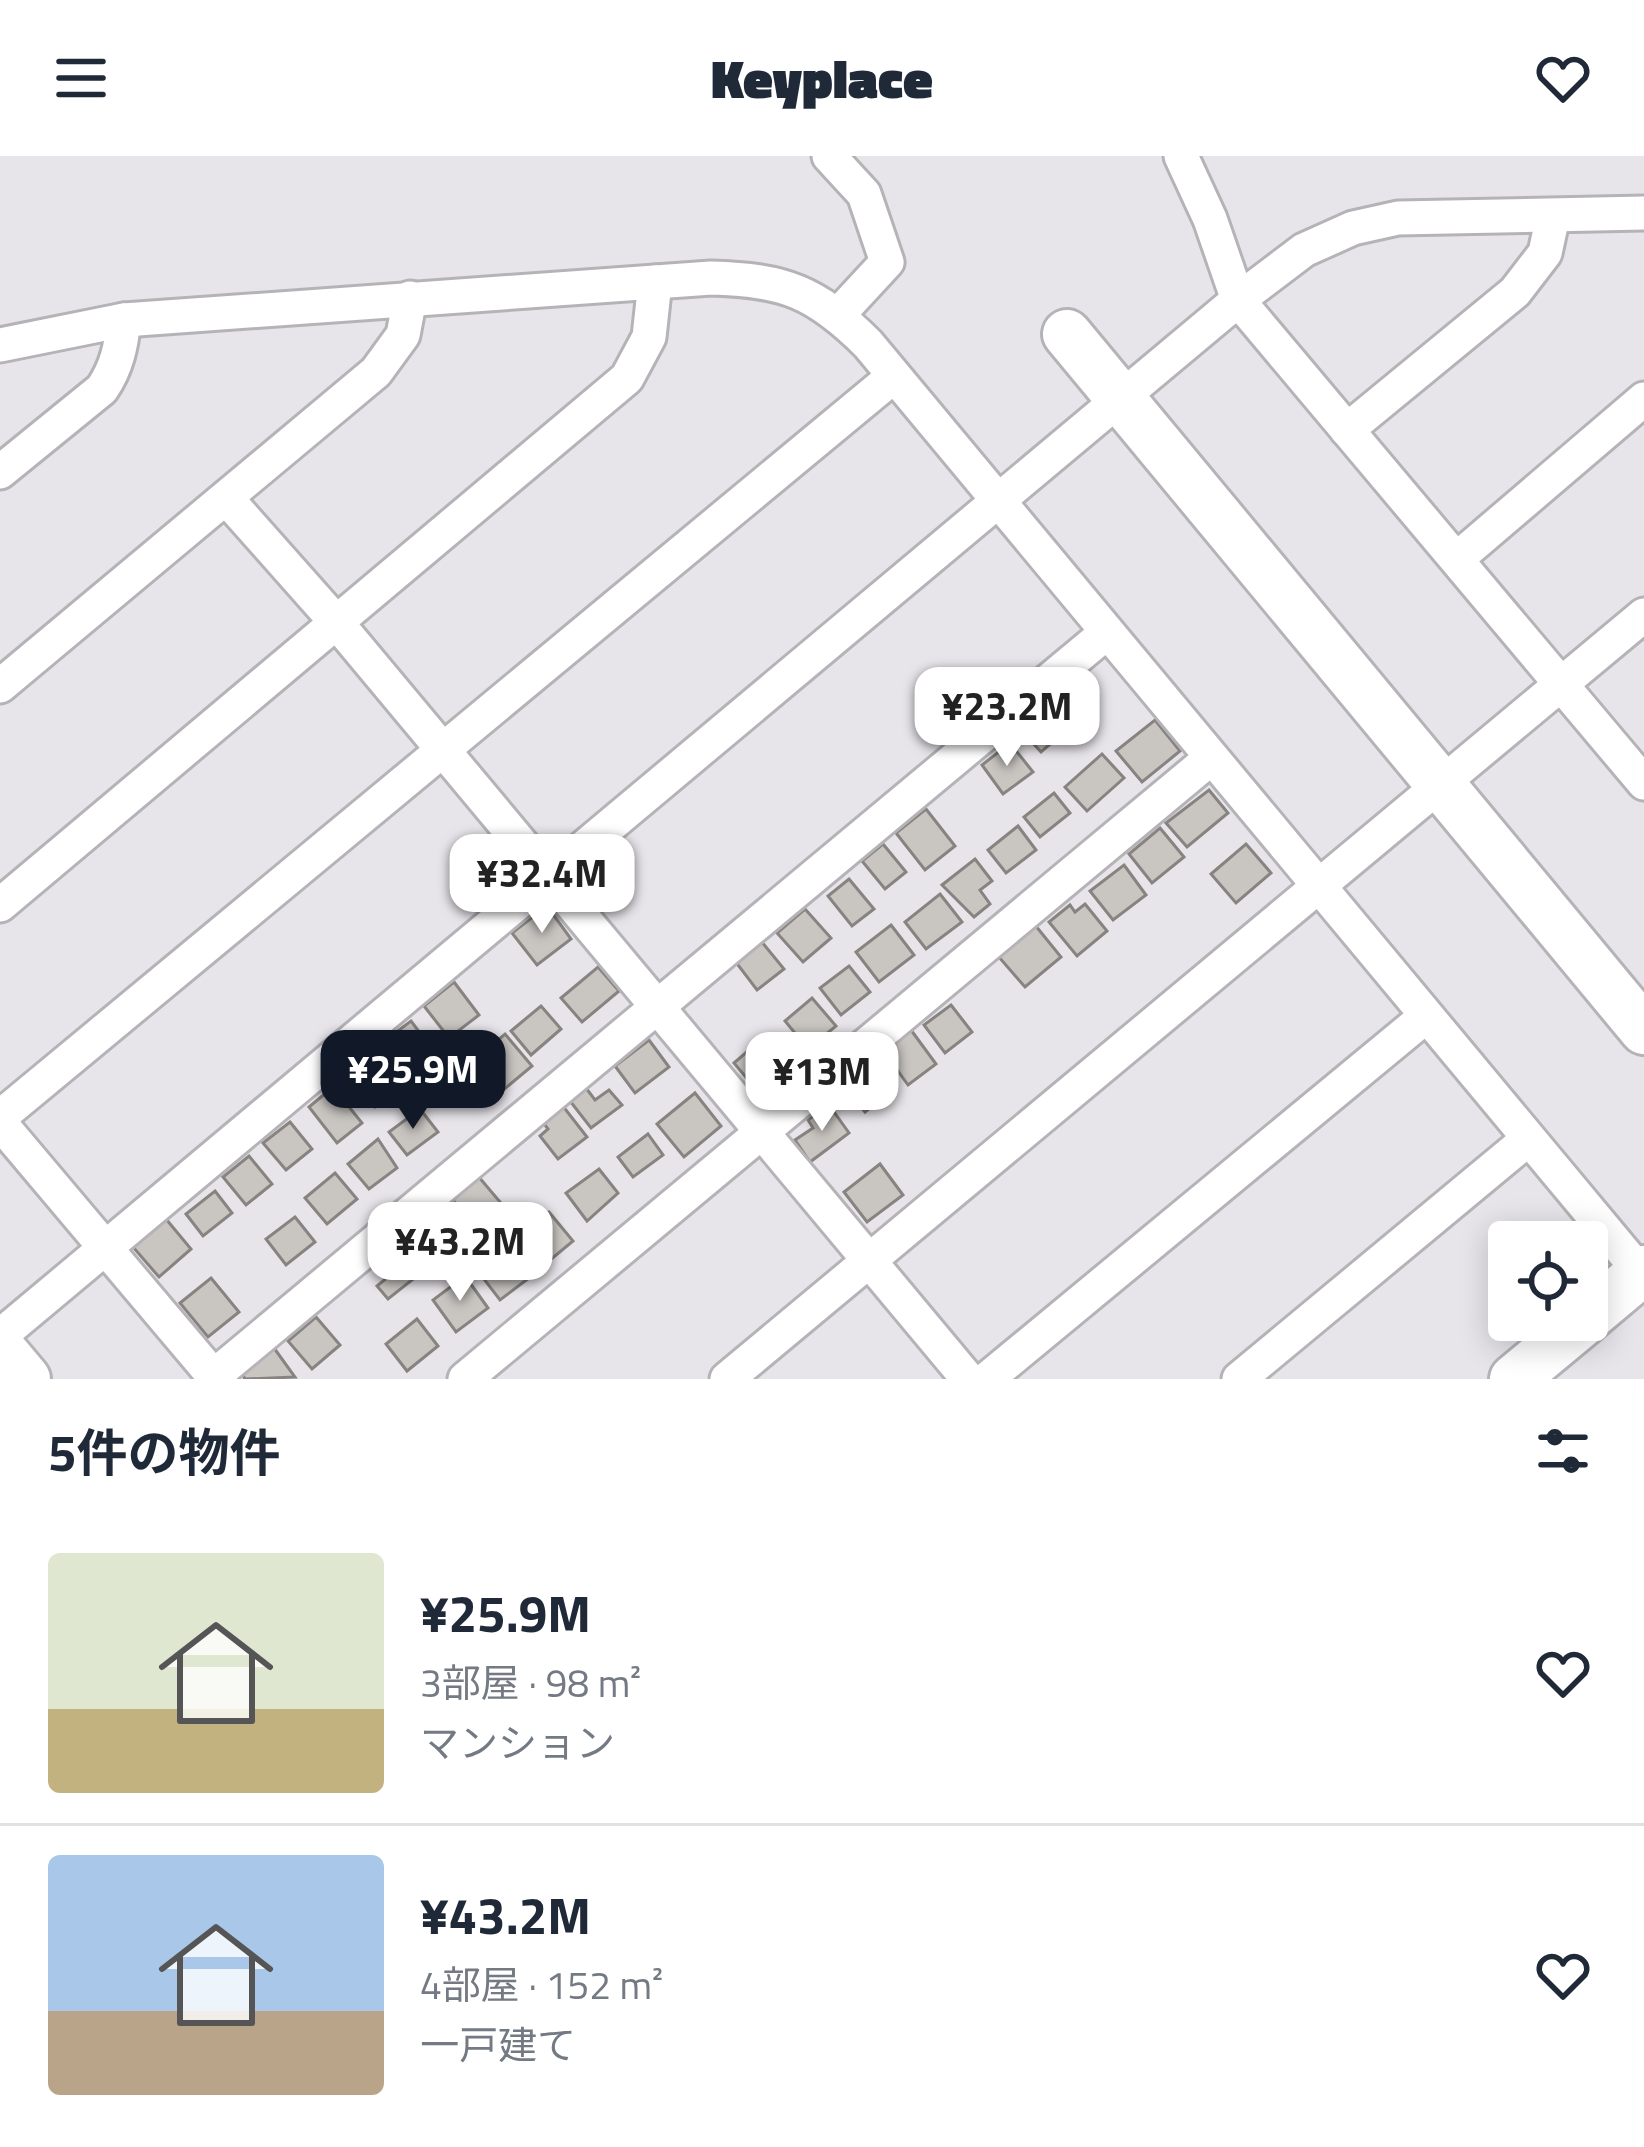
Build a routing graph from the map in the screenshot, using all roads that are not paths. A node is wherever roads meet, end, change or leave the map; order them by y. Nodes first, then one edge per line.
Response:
1 (829, 156) edge
2 (1181, 156) edge
3 (1644, 213) edge
4 (1553, 216) junction
5 (655, 282) junction
6 (410, 298) junction
7 (1238, 301) junction
8 (838, 315) junction
9 (124, 320) junction
10 (1067, 334) dead end
11 (0, 345) edge
12 (894, 376) junction
13 (1644, 399) edge
14 (1120, 400) junction
15 (1347, 430) junction
16 (0, 472) edge
17 (227, 499) junction
18 (997, 502) junction
19 (1458, 558) junction
20 (1644, 615) edge
21 (337, 623) junction
22 (1106, 633) junction
23 (1562, 683) junction
24 (0, 686) edge
25 (442, 750) junction
26 (1210, 758) junction
27 (1439, 783) junction
28 (1644, 783) edge
29 (547, 880) junction
30 (1319, 888) junction
31 (0, 905) edge
32 (656, 1005) junction
33 (1426, 1017) junction
34 (1644, 1030) edge
35 (0, 1120) edge
36 (761, 1132) junction
37 (1527, 1140) junction
38 (106, 1250) junction
39 (868, 1262) junction
40 (1642, 1272) edge
41 (1608, 1301) edge
42 (0, 1336) edge
43 (1560, 1341) edge
44 (0, 1348) edge
45 (215, 1378) edge
46 (26, 1379) edge
47 (465, 1379) edge
48 (728, 1379) edge
49 (968, 1379) edge
50 (987, 1379) edge
51 (1238, 1379) edge
52 (1514, 1379) edge

1 - 8 street
2 - 7 street
3 - 4 street
4 - 7 street
4 - 15 street
5 - 6 street
5 - 8 street
5 - 21 street
6 - 9 street
6 - 17 street
7 - 14 street
7 - 15 street
8 - 12 street
9 - 11 street
9 - 16 street
10 - 14 street
12 - 18 street
12 - 25 street
13 - 19 street
14 - 18 street
14 - 27 street
15 - 19 street
17 - 21 street
17 - 24 street
18 - 22 street
18 - 29 street
19 - 23 street
20 - 23 street
21 - 25 street
21 - 31 street
22 - 26 street
22 - 32 street
23 - 27 street
23 - 28 street
25 - 29 street
25 - 35 street
26 - 30 street
26 - 36 street
27 - 30 street
27 - 34 street
29 - 32 street
29 - 38 street
30 - 33 street
30 - 39 street
32 - 36 street
32 - 45 street
33 - 37 street
33 - 50 street
35 - 38 street
36 - 39 street
36 - 47 street
37 - 40 street
37 - 51 street
38 - 42 street
38 - 45 street
39 - 48 street
39 - 49 street
40 - 41 street
43 - 52 street
44 - 46 street

